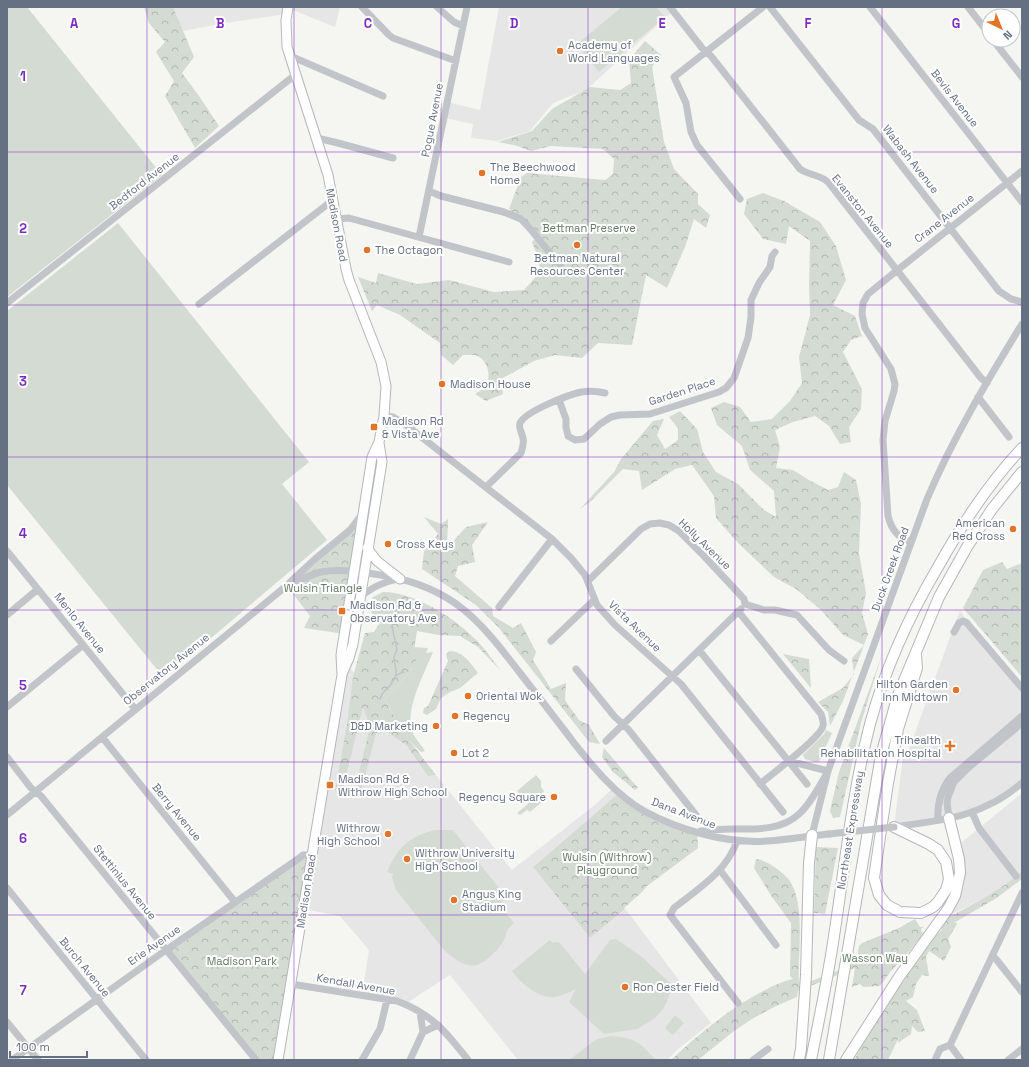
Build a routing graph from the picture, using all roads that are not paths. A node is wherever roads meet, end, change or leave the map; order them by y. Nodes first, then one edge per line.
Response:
1 (288, 7) edge
2 (362, 7) edge
3 (437, 7) edge
4 (467, 7) edge
5 (670, 7) edge
6 (763, 7) edge
7 (770, 7) edge
8 (870, 7) edge
9 (968, 7) edge
10 (981, 24) edge
11 (463, 26) junction
12 (999, 48) edge
13 (707, 52) junction
14 (288, 55) junction
15 (456, 61) junction
16 (295, 75) junction
17 (1022, 77) edge
18 (383, 95) dead end
19 (317, 138) junction
20 (393, 158) dead end
21 (1022, 171) edge
22 (1007, 183) junction
23 (429, 191) junction
24 (740, 199) dead end
25 (333, 200) junction
26 (1022, 202) edge
27 (336, 219) junction
28 (950, 228) junction
29 (419, 237) junction
30 (775, 252) dead end
31 (509, 262) dead end
32 (560, 265) dead end
33 (897, 271) junction
34 (1022, 302) edge
35 (7, 304) edge
36 (199, 304) dead end
37 (1021, 329) edge
38 (987, 383) junction
39 (605, 393) dead end
40 (978, 397) junction
41 (559, 400) junction
42 (384, 416) junction
43 (1009, 436) dead end
44 (379, 442) junction
45 (1022, 448) edge
46 (1022, 472) edge
47 (486, 487) junction
48 (366, 496) junction
49 (362, 514) junction
50 (552, 539) junction
51 (911, 542) junction
52 (368, 548) junction
53 (7, 552) edge
54 (353, 572) junction
55 (364, 572) junction
56 (400, 578) junction
57 (588, 581) junction
58 (285, 587) junction
59 (38, 589) junction
60 (360, 597) junction
61 (594, 600) junction
62 (745, 604) junction
63 (499, 607) dead end
64 (738, 612) junction
65 (7, 615) edge
66 (954, 632) dead end
67 (551, 641) dead end
68 (83, 645) junction
69 (699, 650) junction
70 (916, 652) junction
71 (844, 661) dead end
72 (576, 669) dead end
73 (342, 675) junction
74 (673, 676) junction
75 (1022, 688) edge
76 (7, 707) edge
77 (136, 708) junction
78 (1022, 716) edge
79 (1022, 723) edge
80 (623, 724) junction
81 (102, 737) junction
82 (606, 740) dead end
83 (7, 757) edge
84 (789, 761) junction
85 (828, 771) junction
86 (1022, 783) edge
87 (760, 784) junction
88 (807, 784) dead end
89 (35, 791) junction
90 (783, 812) dead end
91 (972, 812) junction
92 (7, 814) edge
93 (696, 815) dead end
94 (950, 818) junction
95 (938, 820) junction
96 (894, 827) junction
97 (697, 832) junction
98 (812, 835) junction
99 (738, 842) junction
100 (312, 855) junction
101 (720, 870) junction
102 (1016, 876) dead end
103 (7, 888) edge
104 (1022, 893) edge
105 (235, 902) junction
106 (776, 944) dead end
107 (166, 950) junction
108 (992, 956) junction
109 (291, 984) junction
110 (1022, 992) edge
111 (97, 999) junction
112 (387, 1000) junction
113 (738, 1003) dead end
114 (420, 1012) junction
115 (7, 1022) edge
116 (438, 1025) junction
117 (423, 1032) junction
118 (950, 1045) junction
119 (29, 1048) junction
120 (768, 1049) dead end
121 (1022, 1049) edge
122 (12, 1060) edge
123 (38, 1060) edge
124 (146, 1060) edge
125 (256, 1060) edge
126 (278, 1060) edge
127 (362, 1060) edge
128 (410, 1060) edge
129 (468, 1060) edge
130 (753, 1060) edge
131 (799, 1060) edge
132 (811, 1060) edge
133 (829, 1060) edge
134 (846, 1060) edge
135 (935, 1060) edge
136 (961, 1060) edge
137 (1008, 1060) edge

1 - 14 main road, Madison Road
2 - 15 street
3 - 11 street
4 - 11 street, Pogue Avenue
5 - 13 street, Evanston Avenue
6 - 13 street
7 - 28 street, Wabash Avenue
8 - 22 street, Bevis Avenue
9 - 10 street
11 - 15 street, Pogue Avenue
12 - 17 street
13 - 24 street
13 - 33 street, Evanston Avenue
14 - 16 main road, Madison Road
14 - 18 street
15 - 23 street, Pogue Avenue
16 - 19 main road, Madison Road
16 - 35 street, Bedford Avenue
19 - 20 street
19 - 25 main road, Madison Road
21 - 22 street, Crane Avenue
22 - 26 street, Bevis Avenue
22 - 28 street, Crane Avenue
23 - 29 street, Pogue Avenue
23 - 32 street
25 - 27 main road, Madison Road
25 - 36 street
27 - 29 street
27 - 42 main road, Madison Road
28 - 33 street, Crane Avenue
28 - 34 street, Wabash Avenue
29 - 31 street
30 - 41 street, Garden Place
33 - 38 street, Evanston Avenue
33 - 51 street, Crane Avenue
37 - 38 street, Duck Creek Road
38 - 40 street, Duck Creek Road
39 - 41 street
40 - 43 street
40 - 51 street, Duck Creek Road
41 - 47 street
42 - 44 main road, Madison Road
42 - 47 street, Vista Avenue
44 - 48 main road, Madison Road
44 - 52 main road, Madison Road
45 - 132 highway, Northeast Expressway
46 - 70 highway, Northeast Expressway
47 - 50 street, Vista Avenue
48 - 49 main road, Madison Road
48 - 55 main road
49 - 54 main road, Madison Road
49 - 58 street
50 - 57 street, Vista Avenue
50 - 63 street
51 - 85 street, Duck Creek Road
52 - 55 main road, Madison Road
52 - 56 main road
53 - 59 street, Menlo Avenue
54 - 55 street, Dana Avenue
54 - 58 street, Observatory Avenue
54 - 73 main road, Madison Road
55 - 56 street, Dana Avenue
55 - 60 main road, Madison Road
56 - 60 street
56 - 97 street, Dana Avenue
57 - 61 street, Vista Avenue
57 - 62 street, Holly Avenue
58 - 77 street, Observatory Avenue
59 - 65 street
59 - 68 street, Menlo Avenue
60 - 73 main road, Madison Road
61 - 67 street
61 - 74 street, Vista Avenue
62 - 64 street
62 - 71 street
64 - 69 street
64 - 84 street
66 - 75 street
68 - 76 street
68 - 77 street, Menlo Avenue
69 - 74 street
69 - 84 street
70 - 96 highway
70 - 133 highway, Northeast Expressway
72 - 80 street
73 - 100 main road, Madison Road
74 - 80 street
74 - 87 street, Vista Avenue
77 - 81 street, Observatory Avenue
78 - 95 street
79 - 94 street
80 - 82 street
80 - 93 street
81 - 89 street, Observatory Avenue
81 - 105 street, Berry Avenue
83 - 89 street, Stettinius Avenue
84 - 85 street
84 - 87 street
84 - 88 street
85 - 97 street
85 - 98 street, Duck Creek Road
86 - 91 street, Dana Avenue
87 - 90 street, Vista Avenue
89 - 92 street, Observatory Avenue
89 - 107 street, Stettinius Avenue
91 - 94 street, Dana Avenue
91 - 102 street
94 - 95 street, Dana Avenue
94 - 134 highway
95 - 96 street, Dana Avenue
96 - 98 street, Dana Avenue, bridge
97 - 99 street, Dana Avenue
98 - 99 street, Dana Avenue
98 - 131 highway
99 - 101 street
100 - 105 street, Erie Avenue
100 - 109 main road, Madison Road
101 - 106 street
101 - 113 street
103 - 111 street, Burch Avenue
104 - 108 street
105 - 107 street, Erie Avenue
107 - 111 street, Erie Avenue
107 - 125 street, Stettinius Avenue
108 - 110 street
108 - 118 street
109 - 112 street, Kendall Avenue
109 - 126 main road, Madison Road
111 - 119 street, Erie Avenue
111 - 124 street, Burch Avenue
112 - 114 street, Kendall Avenue
112 - 127 street
114 - 116 street, Kendall Avenue
114 - 117 street
115 - 119 street
116 - 117 street
116 - 129 street, Kendall Avenue
117 - 128 street
118 - 135 street
118 - 136 street
119 - 122 street, Erie Avenue
119 - 123 street
120 - 130 street
121 - 137 street

